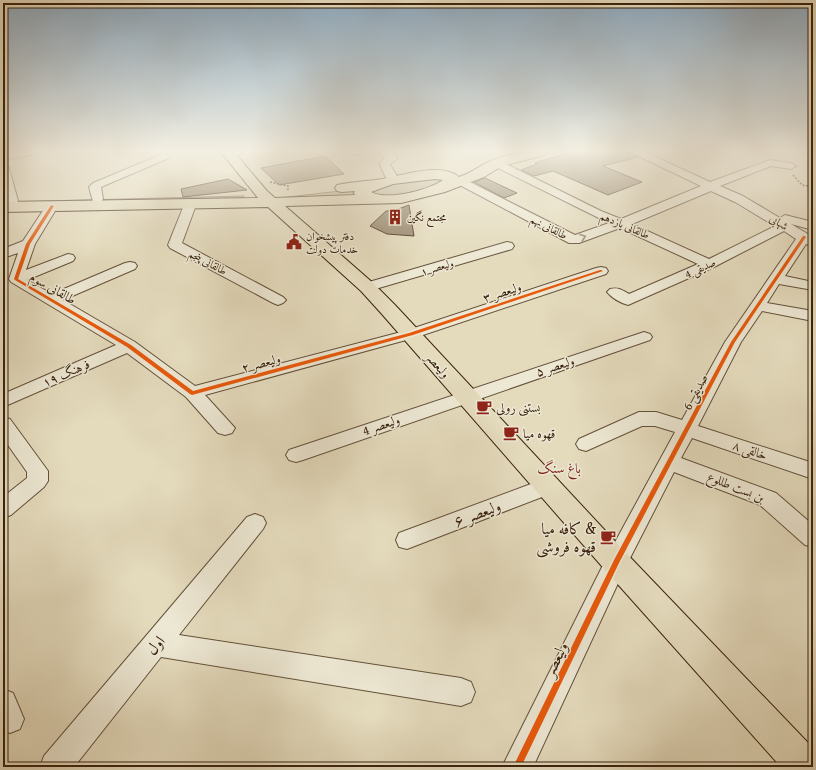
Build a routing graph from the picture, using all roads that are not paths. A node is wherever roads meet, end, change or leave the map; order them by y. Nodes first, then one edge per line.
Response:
1 (5, 188) edge
2 (95, 188) edge
3 (248, 188) edge
4 (258, 188) edge
5 (269, 188) edge
6 (341, 188) edge
7 (364, 188) edge
8 (490, 188) edge
9 (539, 188) edge
10 (707, 188) edge
11 (714, 188) edge
12 (440, 189) edge
13 (288, 194) junction
14 (266, 198) junction
15 (97, 199) junction
16 (386, 199) junction
17 (233, 200) junction
18 (330, 202) junction
19 (6, 203) edge
20 (190, 205) junction
21 (52, 206) junction
22 (764, 213) junction
23 (620, 224) junction
24 (785, 226) junction
25 (300, 228) junction
26 (810, 235) edge
27 (28, 244) junction
28 (507, 246) dead end
29 (3, 254) edge
30 (68, 258) dead end
31 (708, 264) junction
32 (130, 266) dead end
33 (601, 272) dead end
34 (16, 279) junction
35 (775, 279) junction
36 (813, 286) edge
37 (367, 287) junction
38 (615, 292) dead end
39 (51, 300) junction
40 (278, 300) dead end
41 (758, 306) junction
42 (813, 316) edge
43 (411, 334) junction
44 (644, 337) dead end
45 (129, 346) junction
46 (192, 393) junction
47 (466, 396) junction
48 (3, 400) edge
49 (3, 424) edge
50 (225, 428) dead end
51 (688, 429) junction
52 (586, 444) dead end
53 (296, 455) dead end
54 (670, 462) junction
55 (813, 471) edge
56 (547, 486) junction
57 (3, 509) edge
58 (255, 523) dead end
59 (813, 538) edge
60 (407, 540) dead end
61 (616, 562) junction
62 (156, 644) junction
63 (461, 692) dead end
64 (525, 762) edge
65 (63, 763) edge
66 (806, 767) edge

1 - 19 street
2 - 15 street
3 - 17 main road
4 - 14 main road, ولیعصر
5 - 13 main road
6 - 13 main road
7 - 16 main road
8 -> 23 street, طالقانی نهم
9 - 23 street, طالقانی یازدهم
10 - 23 street, طالقانی نهم
11 - 22 street, شهابی
12 - 16 main road
13 - 14 main road
14 - 17 main road
14 - 18 main road
14 - 25 main road, ولیعصر
15 - 17 main road
15 - 19 main road
16 - 18 main road
17 - 20 main road
17 - 25 main road
18 - 25 main road
19 - 21 main road
20 - 21 main road
20 - 40 street, طالقانی پنجم
21 - 27 street, طالقانی سوم
22 - 24 street, شهابی
22 - 26 street
23 - 31 street, طالقانی یازدهم
24 - 26 street, شهابی
24 - 31 street, صدیقی 4
25 - 37 main road, ولیعصر
26 - 35 street, صدیقی 6
27 - 29 street
27 - 34 street, طالقانی سوم
28 - 37 street, ولیعصر ١
30 - 34 street
31 - 38 street, صدیقی 4
32 - 39 street
33 - 43 street, ولیعصر ٣
34 - 39 street, طالقانی سوم
35 - 36 street
35 - 41 street, صدیقی 6
37 - 43 main road, ولیعصر
39 - 45 street, طالقانی سوم
41 - 42 street
41 - 51 street, صدیقی 6
43 - 46 street, ولیعصر ٢
43 - 47 main road, ولیعصر
44 - 47 street, ولیعصر ۵
45 - 46 street
45 - 48 street, فرهنگ ۱۹
46 - 50 street
47 - 53 street, ولیعصر 4
47 - 56 main road, ولیعصر
49 - 57 street
51 - 52 street, خالقی ۸
51 - 54 street, صدیقی 6
51 - 55 street, خالقی ۸
54 - 59 street, بن بست طللوع
54 - 61 street, صدیقی 6
56 - 60 street, ولیعصر ۶
56 - 61 main road, ولیعصر
58 - 62 street, اول
61 - 64 street, ولیعصر
61 - 66 main road, ولیعصر
62 - 63 street
62 - 65 street, اول

